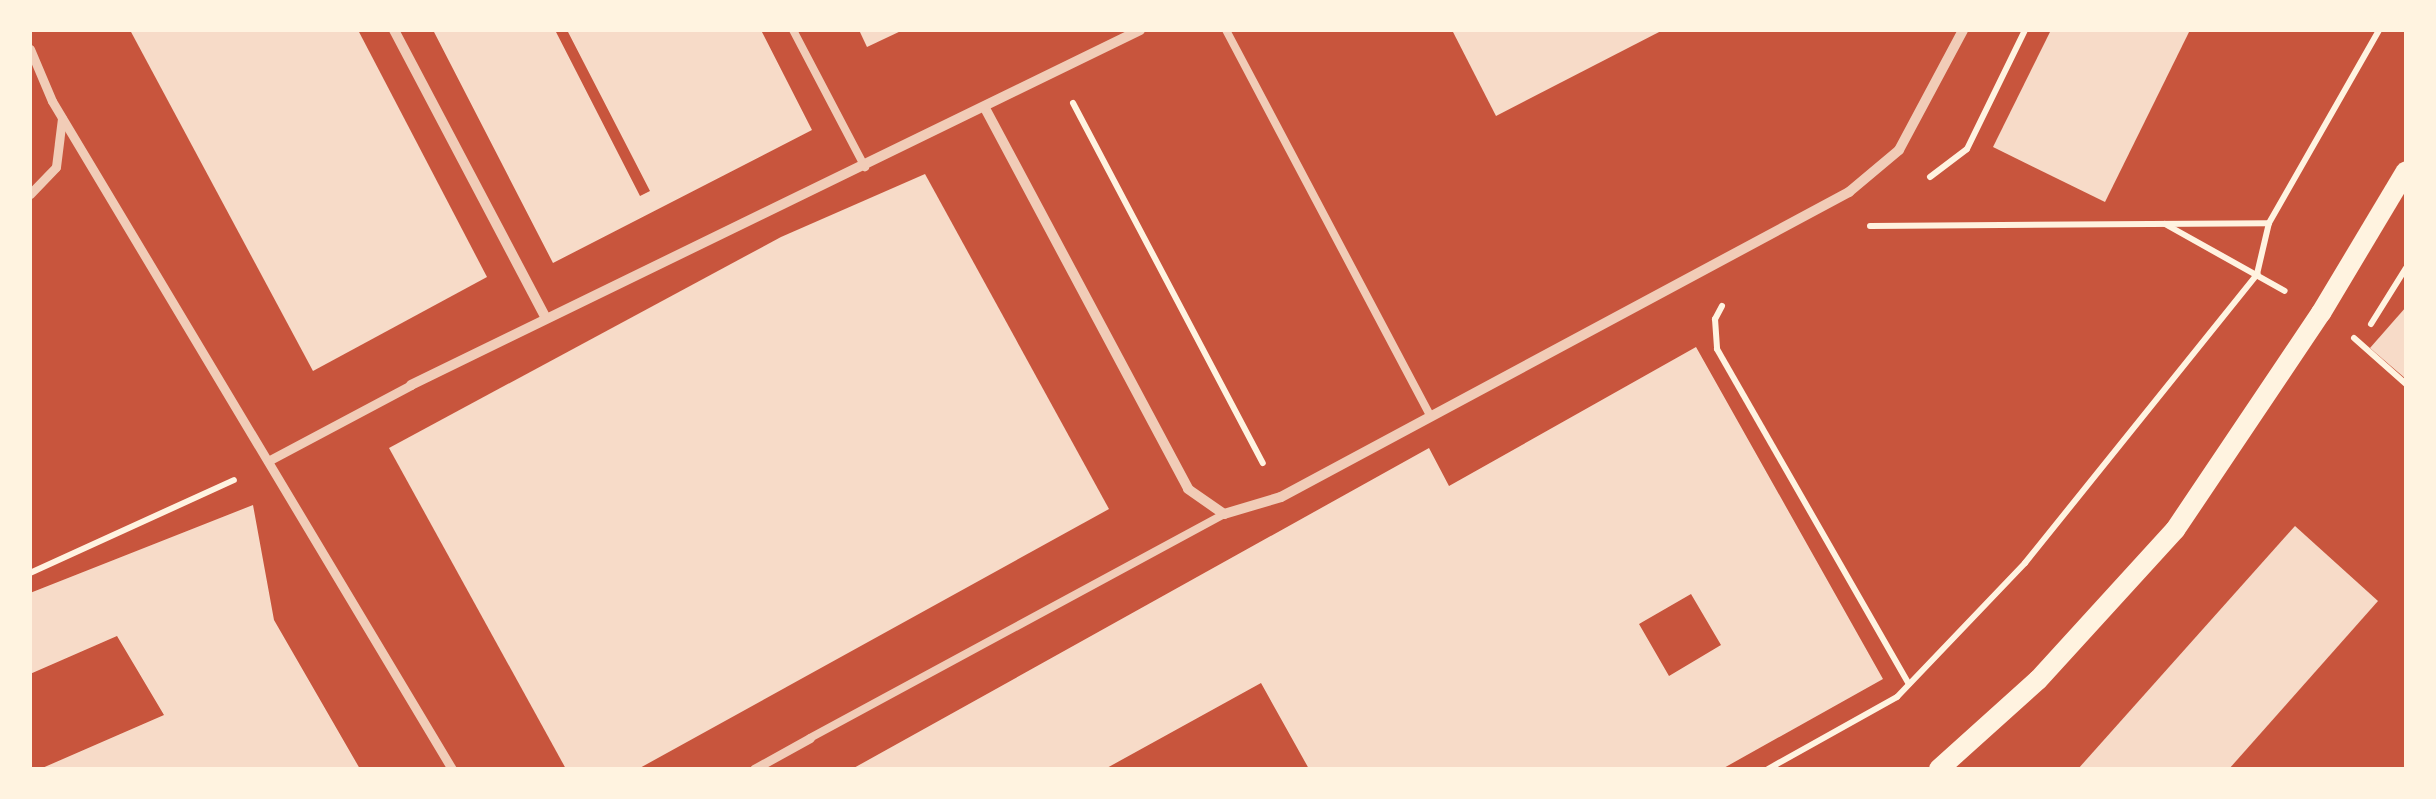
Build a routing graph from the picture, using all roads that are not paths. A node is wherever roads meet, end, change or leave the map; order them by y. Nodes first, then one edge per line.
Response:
1 (394, 30) edge
2 (793, 30) edge
3 (1140, 30) edge
4 (1226, 30) edge
5 (1963, 30) edge
6 (30, 50) edge
7 (986, 110) junction
8 (62, 118) junction
9 (866, 167) junction
10 (2406, 171) edge
11 (30, 194) edge
12 (545, 317) junction
13 (412, 385) joint
14 (1430, 416) junction
15 (268, 461) junction
16 (1224, 514) junction
17 (810, 738) joint
18 (452, 769) edge
19 (754, 769) edge
20 (1939, 769) edge

1 - 12 street
2 - 9 lane
3 - 7 street
4 - 14 lane
5 - 14 street
6 - 8 street
7 - 9 street
7 - 16 street
8 - 11 street
8 - 15 street
9 - 12 street
10 - 20 main road
12 - 13 street
13 - 15 street
14 - 16 street
15 - 18 street
16 - 17 lane
17 - 19 street

